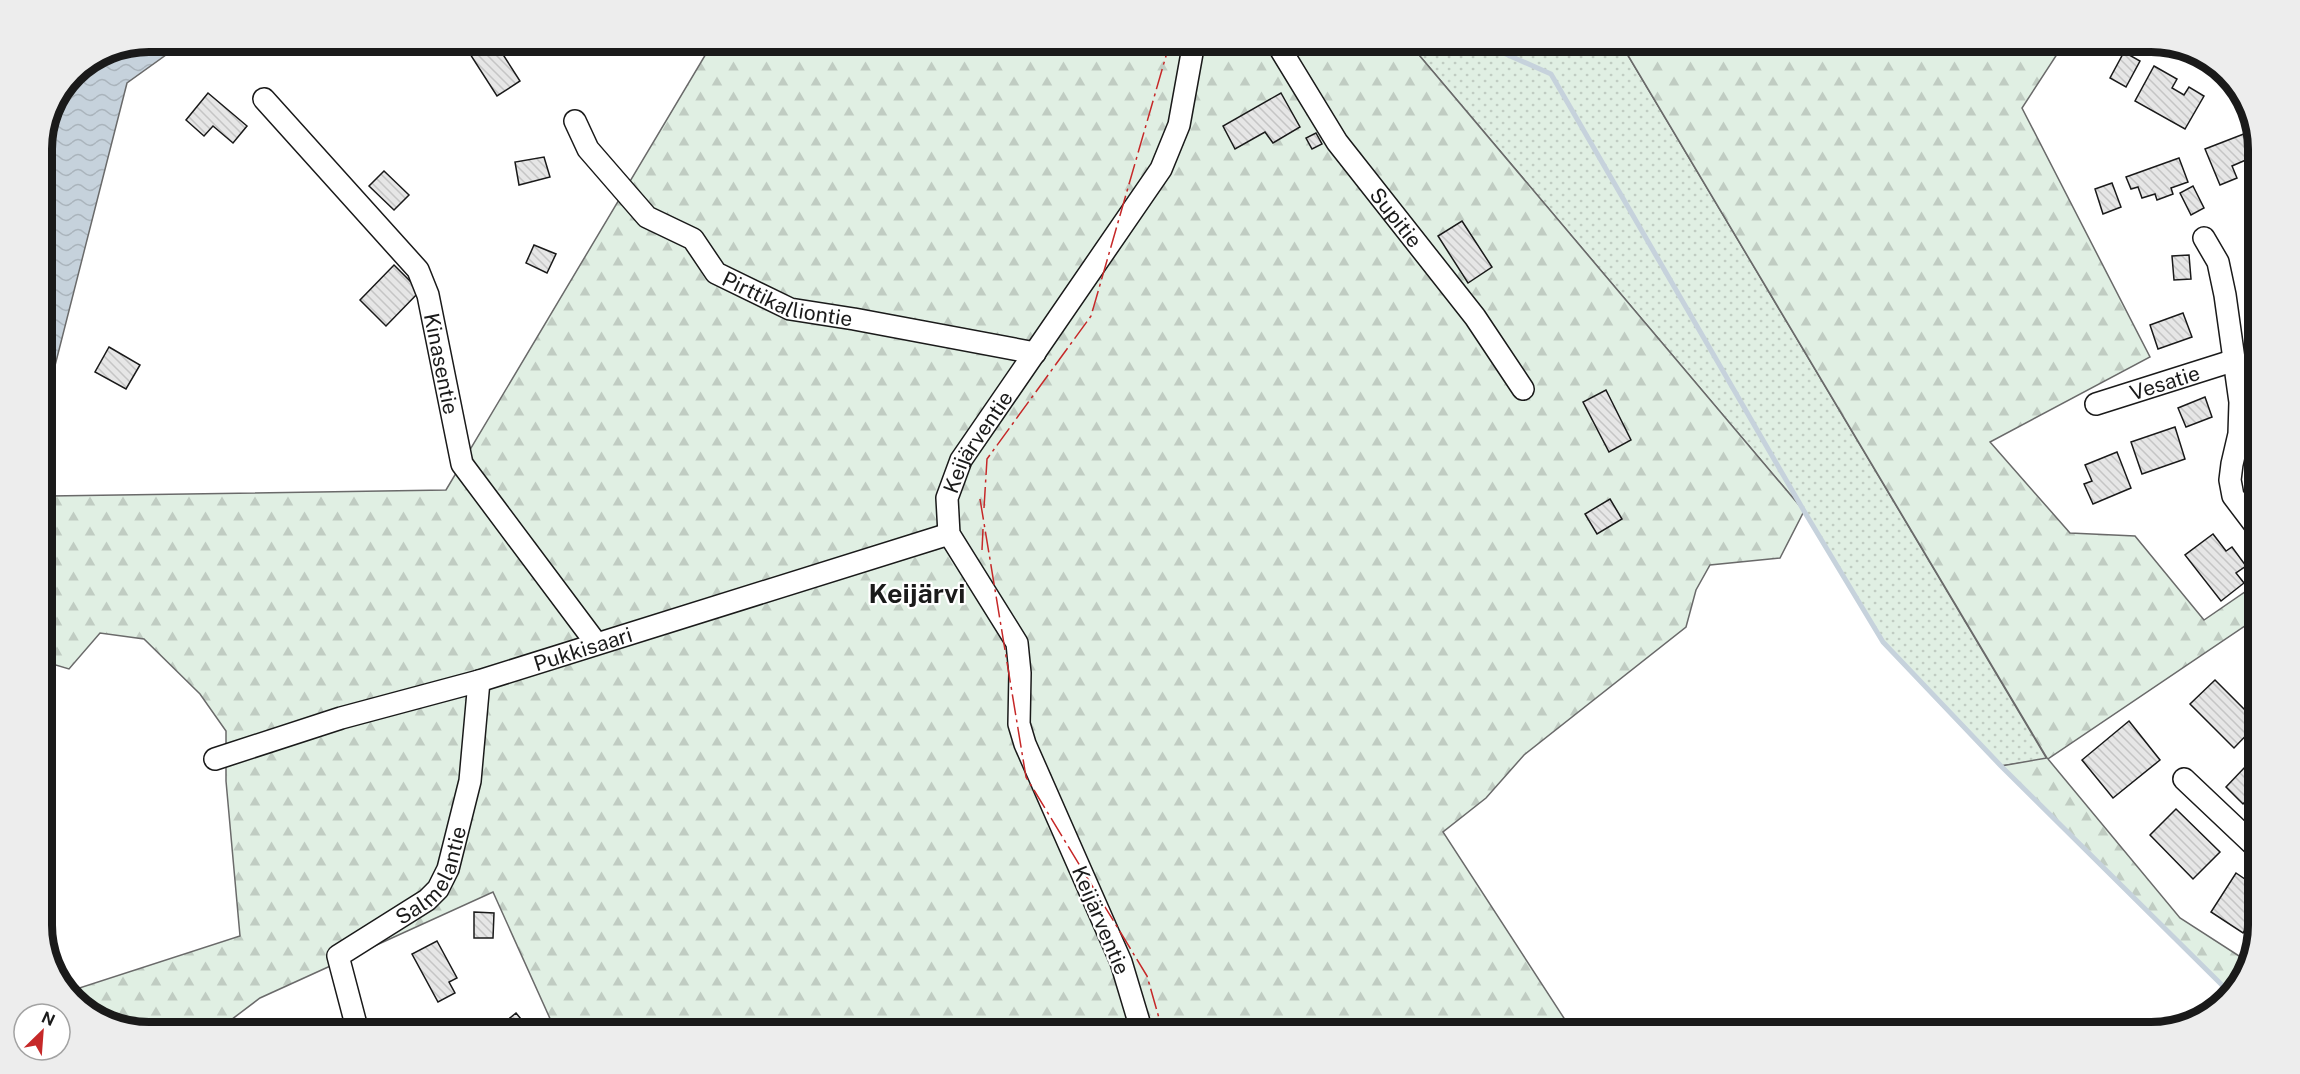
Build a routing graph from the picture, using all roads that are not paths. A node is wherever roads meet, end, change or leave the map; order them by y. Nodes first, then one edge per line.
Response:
1 (1192, 52) edge
2 (1282, 52) edge
3 (264, 99) dead end
4 (575, 121) dead end
5 (2204, 238) dead end
6 (1035, 353) junction
7 (2232, 361) junction
8 (1523, 389) dead end
9 (2097, 404) dead end
10 (2247, 515) edge
11 (949, 534) junction
12 (596, 643) junction
13 (479, 681) junction
14 (215, 759) dead end
15 (2184, 779) dead end
16 (2248, 839) edge
17 (355, 1022) edge
18 (1139, 1022) edge

1 - 6 street, Keijärventie
2 - 8 street, Supitie
3 - 12 street, Kinasentie
4 - 6 street, Pirttikalliontie
5 - 7 street
6 - 11 street, Keijärventie
7 - 9 street, Vesatie
7 - 10 street
11 - 12 street, Pukkisaari
11 - 18 street, Keijärventie
12 - 13 street, Pukkisaari
13 - 14 street, Pukkisaari
13 - 17 street, Salmelantie
15 - 16 street

